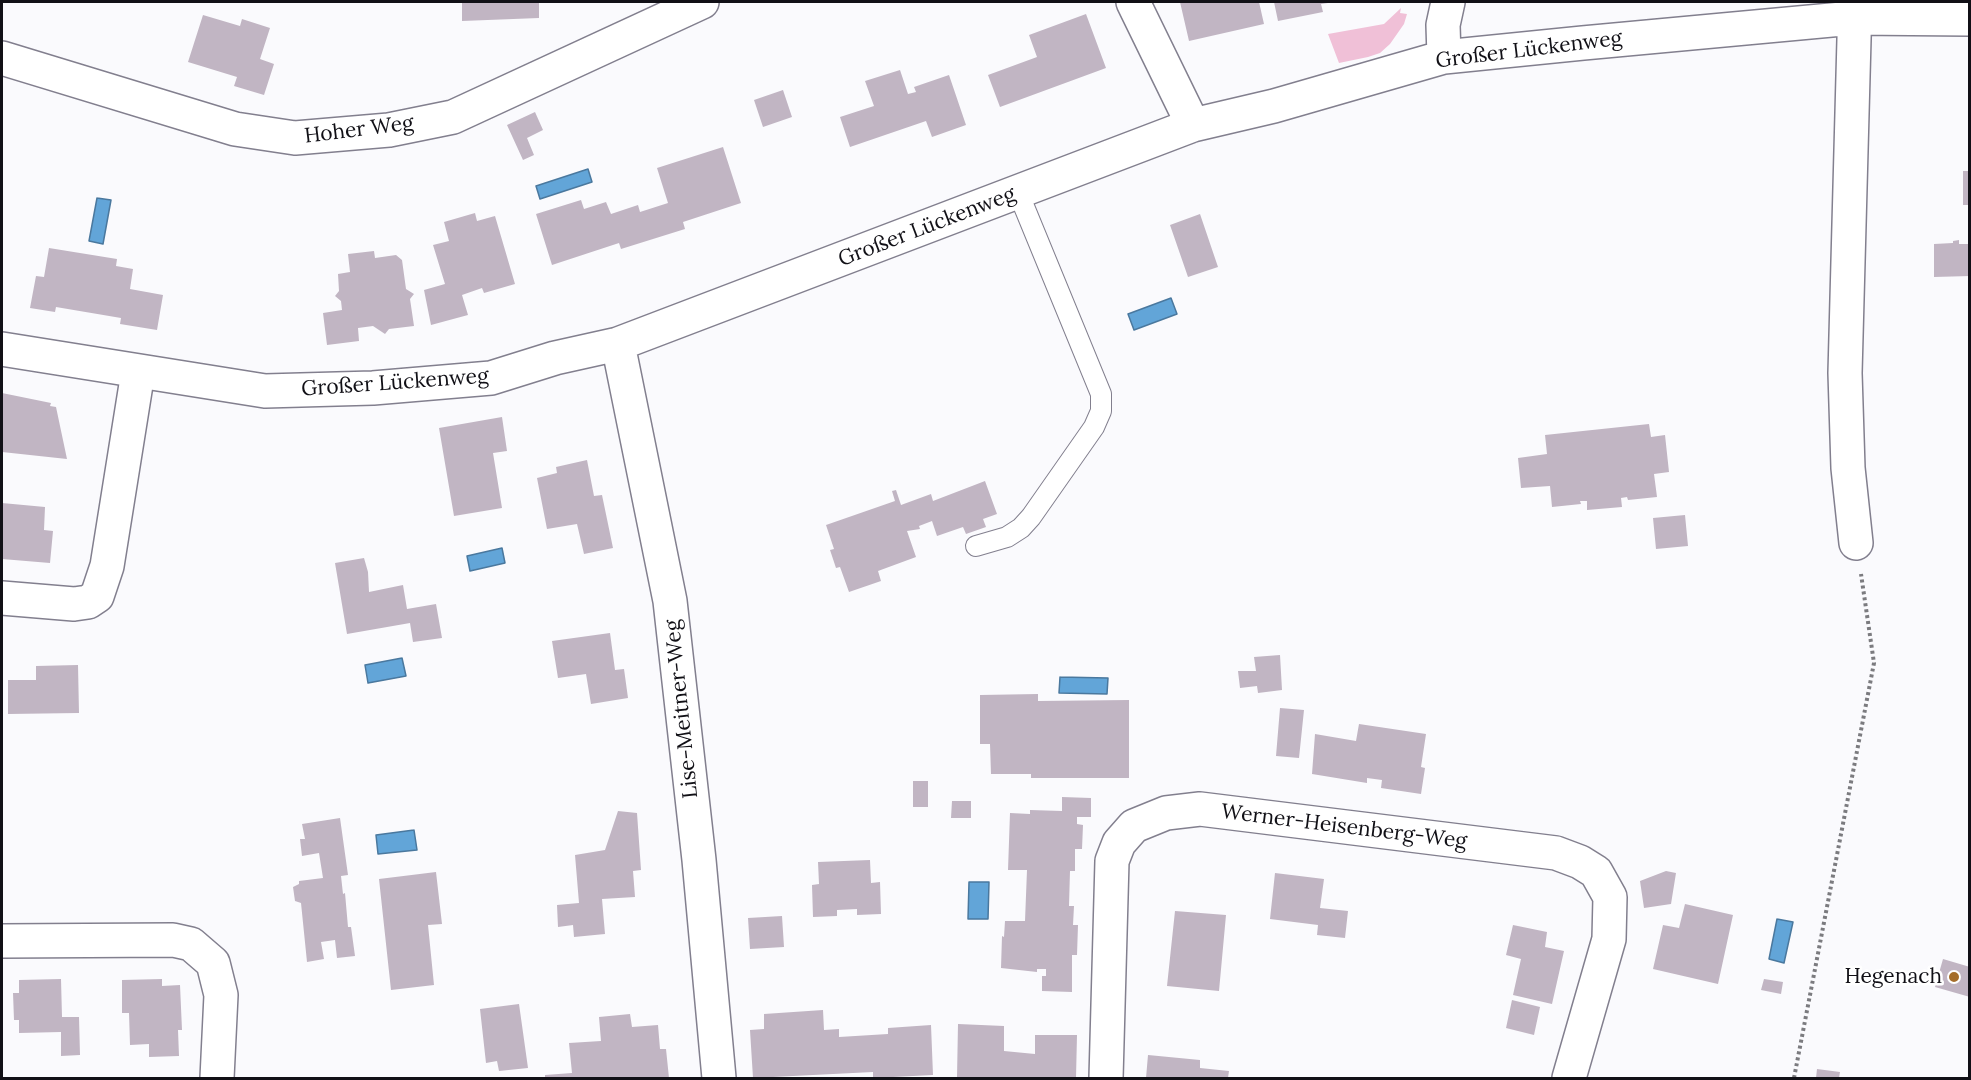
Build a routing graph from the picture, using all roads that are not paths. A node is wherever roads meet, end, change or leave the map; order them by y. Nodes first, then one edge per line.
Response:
1 (702, 2) edge
2 (1133, 2) edge
3 (1448, 2) edge
4 (1854, 10) edge
5 (1970, 19) edge
6 (1444, 57) junction
7 (2, 58) edge
8 (1193, 125) junction
9 (1018, 192) junction
10 (618, 344) junction
11 (2, 349) edge
12 (138, 372) junction
13 (1856, 543) road end
14 (976, 546) dead end
15 (2, 598) edge
16 (2, 940) edge
17 (217, 1078) edge
18 (719, 1078) edge
19 (1106, 1078) edge
20 (1569, 1078) edge

1 - 7 street, Hoher Weg
2 - 8 street
3 - 6 street
4 - 5 street, Großer Lückenweg
4 - 6 street, Großer Lückenweg
4 - 13 street
6 - 8 street, Großer Lückenweg
8 - 9 street, Großer Lückenweg
9 - 10 street, Großer Lückenweg
9 - 14 lane
10 - 12 street, Großer Lückenweg
10 - 18 street, Lise-Meitner-Weg
11 - 12 street, Großer Lückenweg
12 - 15 street
16 - 17 street
19 - 20 street, Werner-Heisenberg-Weg

